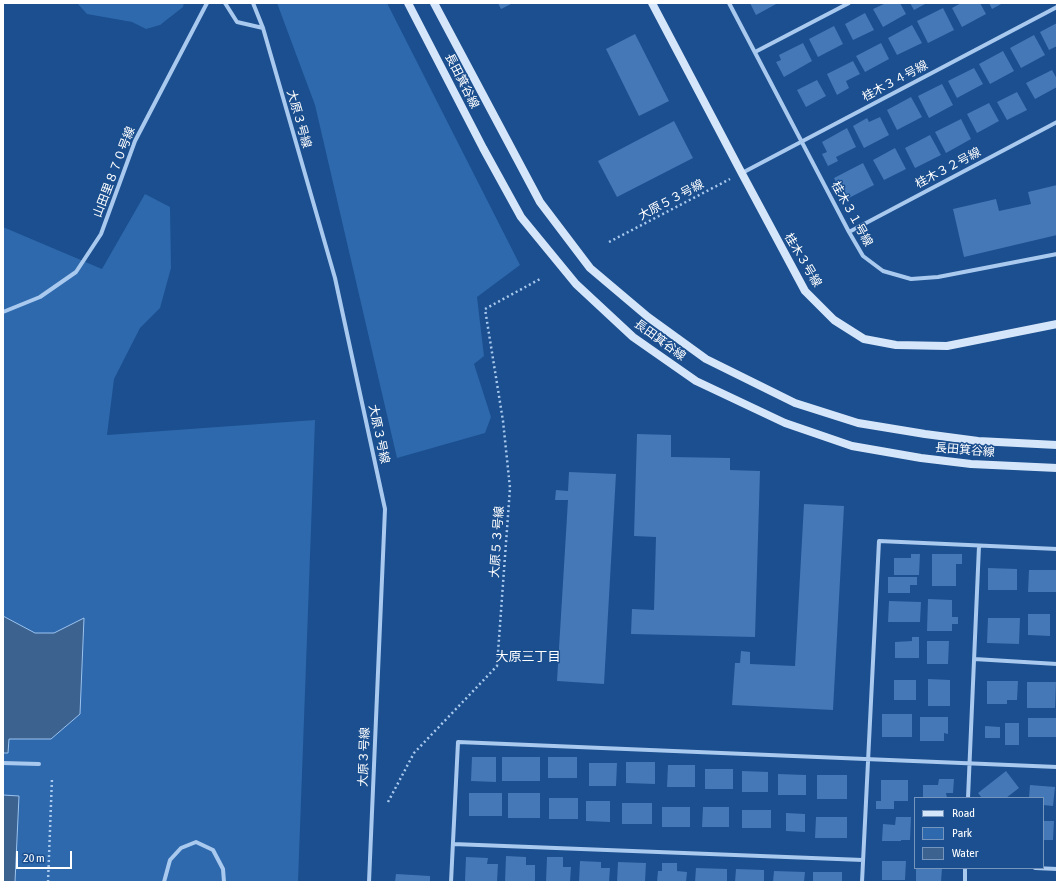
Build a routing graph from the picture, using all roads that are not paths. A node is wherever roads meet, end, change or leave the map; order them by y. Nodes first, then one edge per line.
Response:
1 (207, 3) edge
2 (225, 3) edge
3 (253, 3) edge
4 (408, 3) edge
5 (434, 3) edge
6 (652, 3) edge
7 (729, 3) edge
8 (849, 3) edge
9 (1057, 7) edge
10 (263, 28) junction
11 (755, 52) junction
12 (1057, 122) edge
13 (802, 142) junction
14 (741, 173) junction
15 (849, 232) junction
16 (1057, 254) edge
17 (3, 312) edge
18 (1057, 324) edge
19 (1057, 444) edge
20 (1057, 468) edge
21 (979, 546) junction
22 (1057, 549) edge
23 (974, 659) junction
24 (1057, 664) edge
25 (868, 758) junction
26 (3, 763) edge
27 (969, 763) junction
28 (39, 764) dead end
29 (1057, 767) edge
30 (968, 797) edge
31 (453, 844) junction
32 (863, 860) junction
33 (1044, 868) edge
34 (965, 869) edge
35 (1057, 869) edge
36 (164, 882) edge
37 (224, 882) edge
38 (369, 882) edge
39 (451, 882) edge
40 (862, 882) edge
41 (965, 882) edge

1 - 17 street, 山田里８７０号線
2 - 10 street
3 - 10 street, 大原３号線
4 - 20 street, 長田箕谷線
5 - 19 street, 長田箕谷線
6 - 14 street, 桂木３号線
7 - 11 street, 桂木３１号線
8 - 11 street
9 - 13 street, 桂木３４号線
10 - 38 street, 大原３号線
11 - 13 street, 桂木３１号線
12 - 15 street, 桂木３２号線
13 - 14 street, 桂木３４号線
13 - 15 street, 桂木３１号線
14 - 18 street, 桂木３号線
15 - 16 street, 桂木３１号線
21 - 22 street
21 - 23 street
21 - 25 street
23 - 24 street
23 - 27 street
25 - 27 street
25 - 31 street
25 - 32 street
26 - 28 street
27 - 29 street
27 - 30 street
31 - 32 street
31 - 39 street
32 - 40 street
33 - 35 street
34 - 41 street
36 - 37 street

